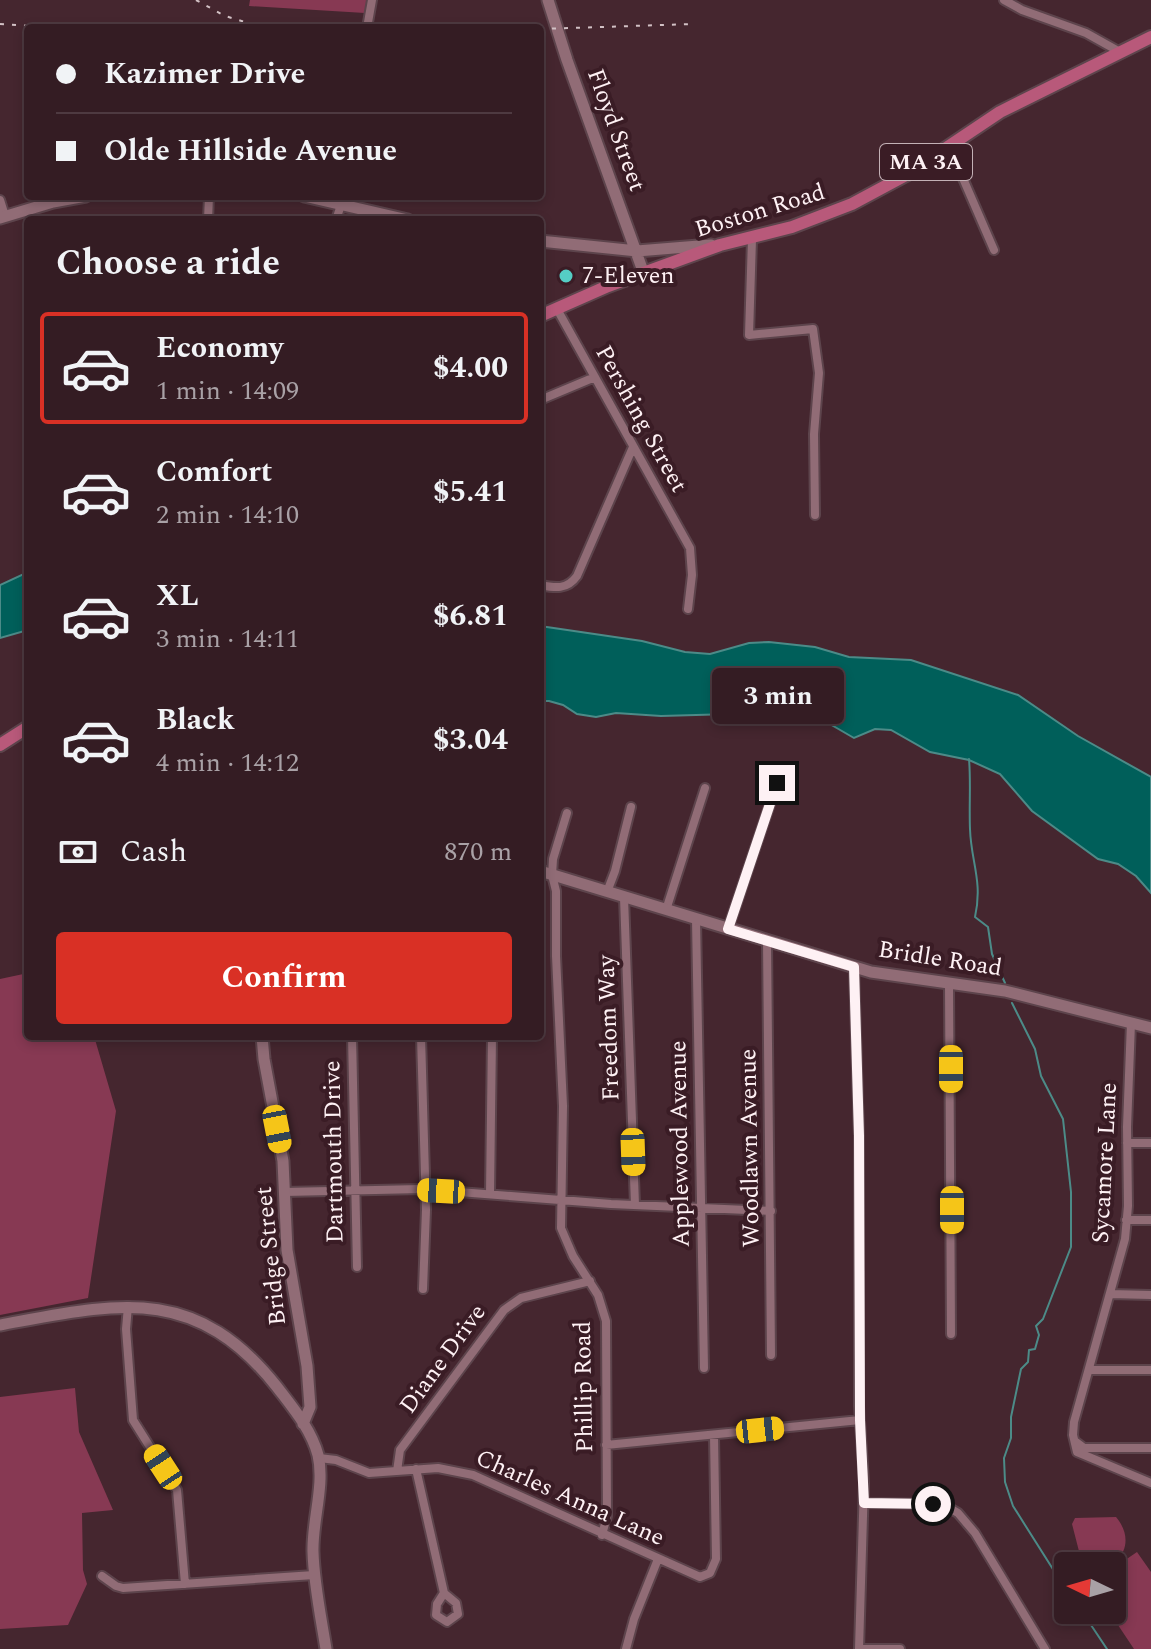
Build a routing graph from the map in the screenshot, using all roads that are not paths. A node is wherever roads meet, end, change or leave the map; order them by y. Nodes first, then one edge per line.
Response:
1 (372, 0) edge
2 (548, 0) edge
3 (1004, 0) edge
4 (368, 24) edge
5 (1151, 37) edge
6 (1120, 52) junction
7 (949, 146) junction
8 (0, 200) edge
9 (64, 200) edge
10 (342, 200) edge
11 (392, 216) edge
12 (3, 217) edge
13 (627, 227) junction
14 (752, 239) junction
15 (544, 241) edge
16 (720, 245) junction
17 (614, 249) junction
18 (994, 250) dead end
19 (637, 251) junction
20 (644, 274) junction
21 (557, 309) junction
22 (544, 314) edge
23 (595, 377) junction
24 (544, 398) edge
25 (633, 447) junction
26 (815, 515) dead end
27 (544, 586) edge
28 (688, 609) dead end
29 (24, 730) edge
30 (0, 745) edge
31 (777, 783) dead end
32 (705, 788) dead end
33 (631, 807) dead end
34 (567, 813) dead end
35 (546, 873) edge
36 (607, 892) junction
37 (624, 897) junction
38 (666, 910) junction
39 (696, 919) junction
40 (728, 929) junction
41 (767, 940) junction
42 (854, 967) junction
43 (949, 985) junction
44 (1131, 1023) junction
45 (1151, 1028) edge
46 (262, 1040) edge
47 (352, 1040) edge
48 (421, 1040) edge
49 (492, 1040) edge
50 (1127, 1143) junction
51 (1151, 1143) edge
52 (424, 1190) junction
53 (356, 1191) junction
54 (284, 1192) junction
55 (490, 1194) junction
56 (561, 1200) junction
57 (635, 1205) junction
58 (701, 1208) junction
59 (771, 1211) junction
60 (1126, 1220) junction
61 (1151, 1220) edge
62 (357, 1267) dead end
63 (590, 1281) junction
64 (423, 1289) dead end
65 (1110, 1294) junction
66 (1151, 1295) edge
67 (128, 1306) junction
68 (0, 1325) edge
69 (951, 1334) dead end
70 (771, 1355) dead end
71 (704, 1368) dead end
72 (1089, 1370) junction
73 (1151, 1370) edge
74 (860, 1420) junction
75 (303, 1424) junction
76 (714, 1435) junction
77 (1076, 1442) junction
78 (606, 1445) junction
79 (1151, 1448) edge
80 (319, 1458) junction
81 (416, 1469) junction
82 (397, 1471) junction
83 (1151, 1483) edge
84 (864, 1503) junction
85 (602, 1535) junction
86 (658, 1559) junction
87 (314, 1575) junction
88 (102, 1576) dead end
89 (185, 1584) junction
90 (444, 1593) dead end
91 (326, 1649) edge
92 (626, 1649) edge
93 (859, 1649) edge
94 (900, 1649) edge
95 (1045, 1649) edge

1 - 4 street
2 - 13 main road, Floyd Street
3 - 6 street
5 - 6 main road, Boston Road / MA 3A
6 - 7 main road, Boston Road / MA 3A
7 - 14 main road, Boston Road / MA 3A
7 - 18 street
8 - 12 street
9 - 12 main road
10 - 11 main road
13 - 17 main road
13 - 19 main road, Floyd Street
14 - 16 main road, Boston Road / MA 3A
14 - 26 street
15 - 17 main road
16 - 19 main road
16 - 20 main road, Boston Road / MA 3A
17 - 19 main road
19 - 20 main road, Floyd Street
20 - 21 main road, Boston Road / MA 3A
21 - 22 main road, Boston Road / MA 3A
21 - 23 street, Pershing Street
23 - 24 street
23 - 25 street, Pershing Street
25 - 27 street
25 - 28 street, Pershing Street
29 - 30 main road
31 - 40 street
32 - 38 street
33 - 36 street
34 - 35 street, Phillip Road
35 - 36 main road, Bridle Road
35 - 56 street, Phillip Road
36 - 37 main road, Bridle Road
37 - 38 main road, Bridle Road
37 - 57 street, Freedom Way
38 - 39 main road, Bridle Road
39 - 40 main road, Bridle Road
39 - 58 street, Applewood Avenue
40 - 41 main road, Bridle Road
41 - 42 main road, Bridle Road
41 - 59 street, Woodlawn Avenue
42 - 43 main road, Bridle Road
42 - 74 street
43 - 44 main road, Bridle Road
43 - 69 street
44 - 45 main road, Bridle Road
44 - 50 street, Sycamore Lane
46 - 54 main road, Bridge Street
47 - 53 street, Dartmouth Drive
48 - 52 street
49 - 55 street
50 - 51 street
50 - 60 street, Sycamore Lane
52 - 53 street
52 - 55 street
52 - 64 street
53 - 54 street
53 - 62 street, Dartmouth Drive
54 - 75 main road, Bridge Street
55 - 56 street
56 - 57 street
56 - 63 street, Phillip Road
57 - 58 street
58 - 59 street
58 - 71 street, Applewood Avenue
59 - 70 street, Woodlawn Avenue
60 - 61 street
60 - 65 street, Sycamore Lane
63 - 78 street, Phillip Road
63 - 82 street, Diane Drive
65 - 66 street
65 - 72 street, Sycamore Lane
67 - 68 main road
67 - 75 main road
67 - 89 street
72 - 73 street
72 - 77 street, Sycamore Lane
74 - 76 street
74 - 84 street
75 - 80 main road
76 - 78 street
76 - 86 street, Charles Anna Lane
77 - 79 street
77 - 83 street
78 - 85 street, Phillip Road
80 - 82 street, Charles Anna Lane
80 - 87 main road
81 - 82 street, Charles Anna Lane
81 - 85 street, Charles Anna Lane
81 - 90 street
84 - 93 street
84 - 95 street
85 - 86 street, Charles Anna Lane
86 - 92 street
87 - 89 street
87 - 91 main road
88 - 89 street
93 - 94 street

